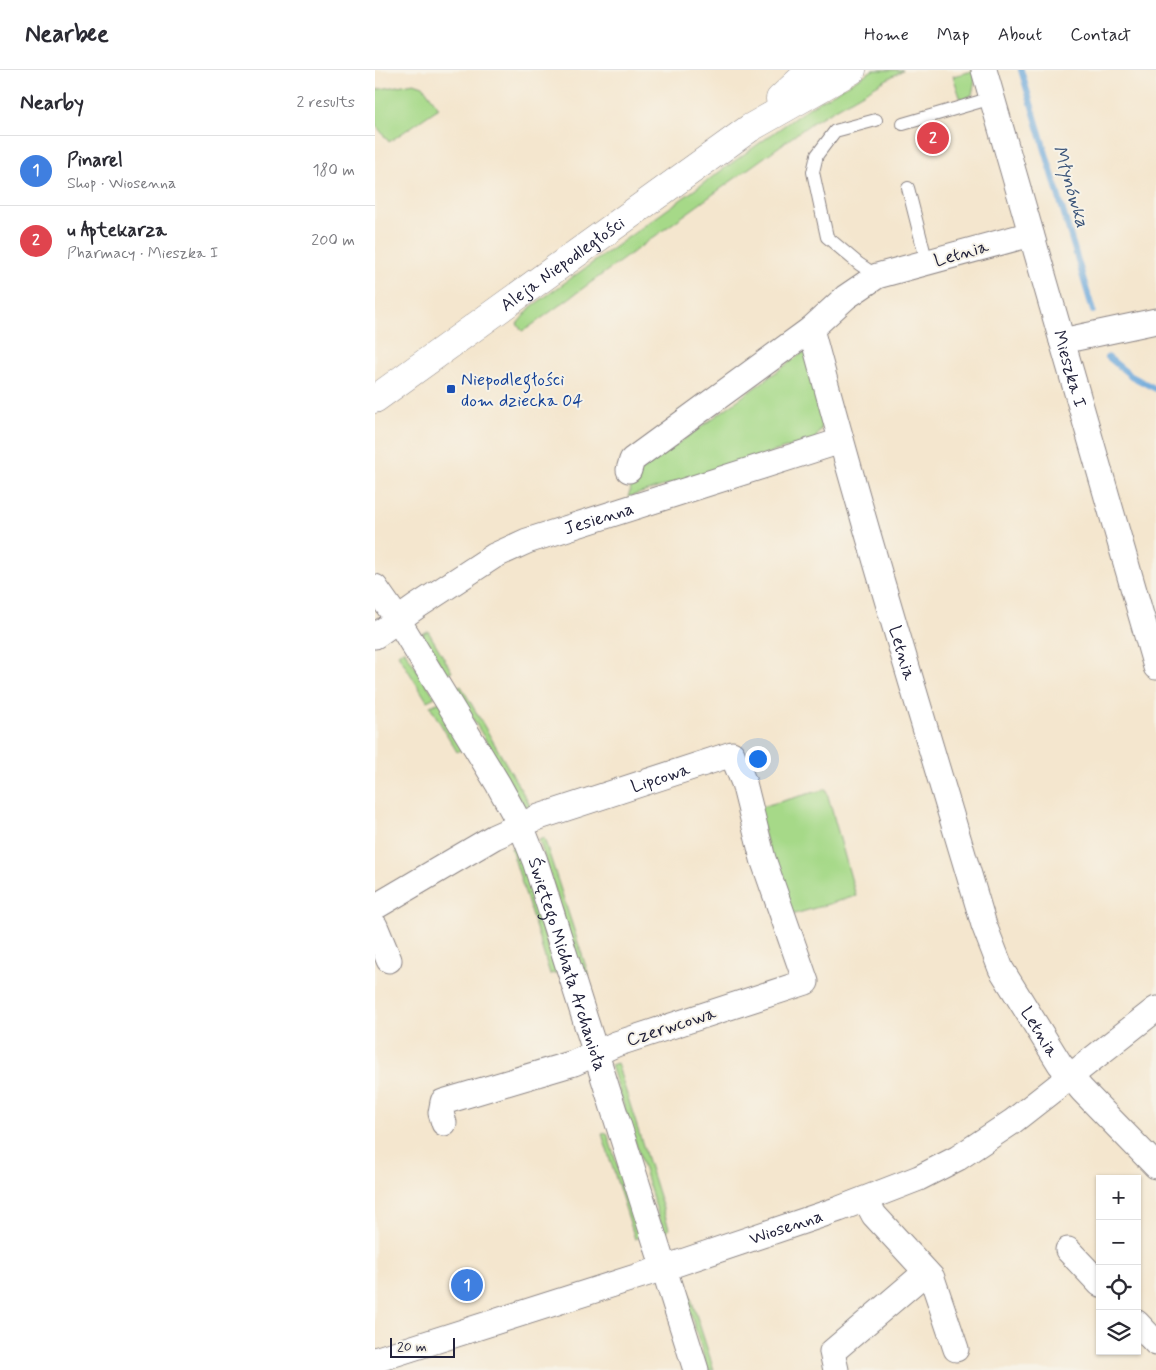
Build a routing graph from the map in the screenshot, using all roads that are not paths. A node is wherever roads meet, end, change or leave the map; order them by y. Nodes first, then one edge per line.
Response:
1 (811, 70) edge
2 (852, 70) edge
3 (984, 70) edge
4 (992, 98) junction
5 (876, 120) dead end
6 (903, 124) dead end
7 (750, 128) junction
8 (908, 188) dead end
9 (1031, 234) junction
10 (927, 263) junction
11 (877, 276) junction
12 (1156, 321) edge
13 (811, 329) junction
14 (1069, 339) junction
15 (375, 399) edge
16 (841, 441) junction
17 (629, 470) dead end
18 (375, 587) edge
19 (398, 620) junction
20 (375, 636) edge
21 (1156, 667) edge
22 (521, 826) junction
23 (375, 907) edge
24 (375, 926) edge
25 (389, 960) dead end
26 (806, 982) joint
27 (1156, 1009) edge
28 (595, 1053) junction
29 (1070, 1076) junction
30 (444, 1123) dead end
31 (1156, 1166) edge
32 (866, 1200) junction
33 (1069, 1250) dead end
34 (664, 1268) junction
35 (927, 1272) junction
36 (1096, 1280) edge
37 (1141, 1328) edge
38 (1156, 1343) edge
39 (956, 1349) dead end
40 (375, 1360) edge
41 (696, 1370) edge
42 (836, 1370) edge

1 - 7 street, Aleja Niepodległości
2 - 7 street, Aleja Niepodległości
3 - 4 street, Mieszka I
4 - 6 lane
4 - 9 street, Mieszka I
5 - 11 lane
7 - 15 street, Aleja Niepodległości
8 - 10 lane
9 - 10 street, Letnia
9 - 14 street, Mieszka I
10 - 11 street, Letnia
11 - 13 street, Letnia
12 - 14 street
13 - 16 street, Letnia
13 - 17 street
14 - 21 street, Mieszka I
16 - 19 street, Jesienna
16 - 29 street, Letnia
18 - 19 street, Świętego Michała Archanioła
19 - 20 street, Jesienna
19 - 22 street, Świętego Michała Archanioła
22 - 23 street, Lipcowa
22 - 26 street, Lipcowa
22 - 28 street, Świętego Michała Archanioła
24 - 25 street
26 - 28 street, Czerwcowa
27 - 29 street, Wiosenna
28 - 30 street, Czerwcowa
28 - 34 street, Świętego Michała Archanioła
29 - 31 street, Letnia
29 - 32 street, Wiosenna
32 - 34 street, Wiosenna
32 - 35 street
33 - 36 street
34 - 40 street, Wiosenna
34 - 41 street, Świętego Michała Archanioła
35 - 39 street
35 - 42 street
37 - 38 street

